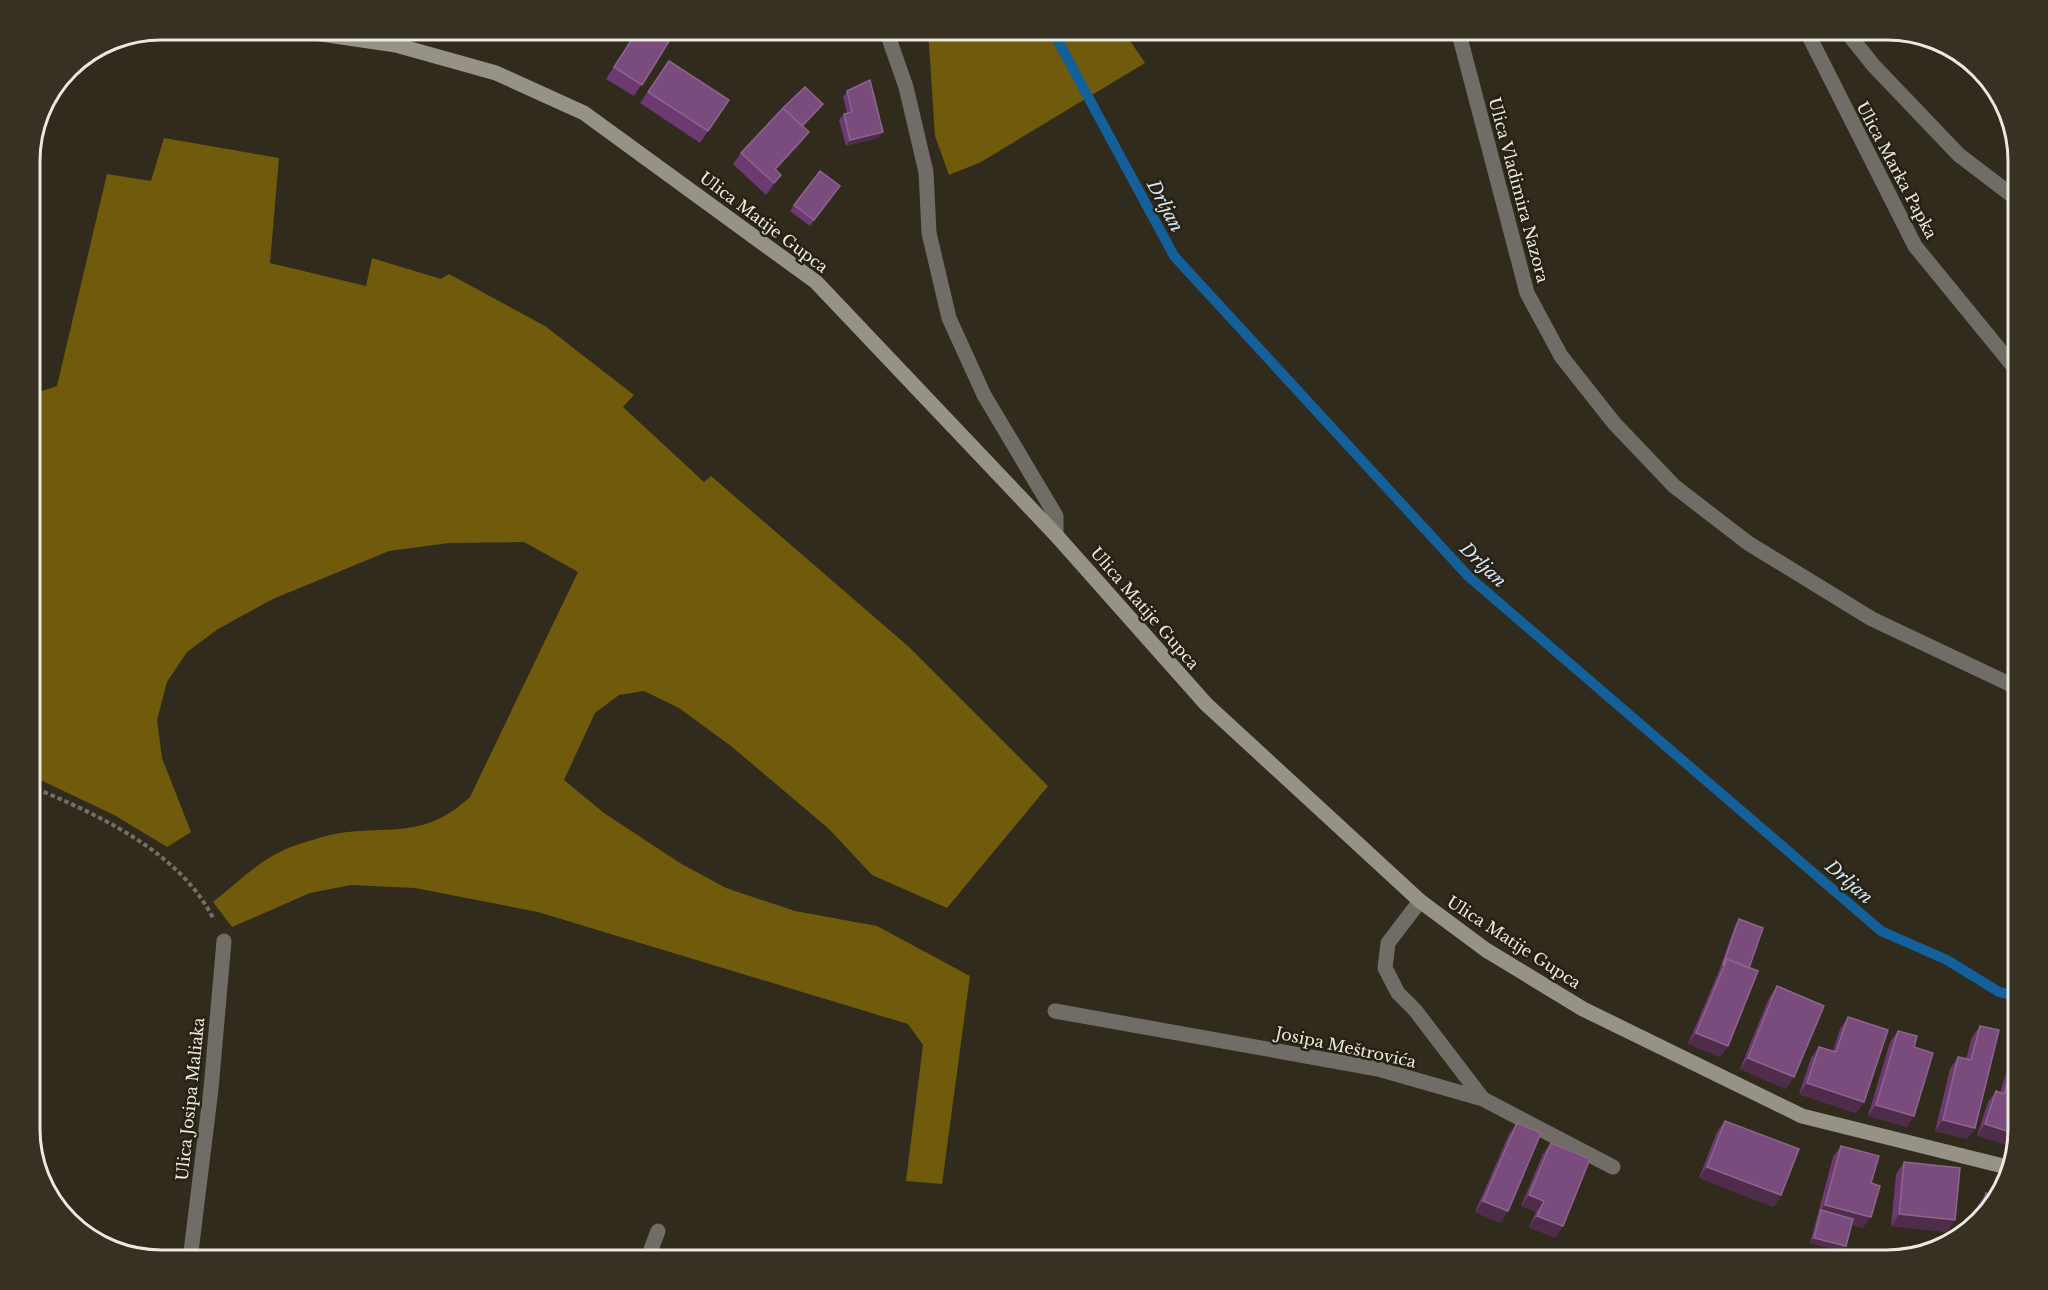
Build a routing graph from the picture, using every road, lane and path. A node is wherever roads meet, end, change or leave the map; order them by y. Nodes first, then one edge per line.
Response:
1 (1461, 40) edge
2 (1811, 40) edge
3 (1853, 40) edge
4 (368, 41) edge
5 (890, 41) edge
6 (2008, 192) edge
7 (2008, 360) edge
8 (1056, 535) junction
9 (2008, 683) edge
10 (41, 791) edge
11 (1420, 901) junction
12 (224, 941) joint
13 (1055, 1011) dead end
14 (1483, 1099) junction
15 (2001, 1166) edge
16 (1613, 1167) dead end
17 (658, 1230) dead end
18 (191, 1250) edge
19 (651, 1250) edge

1 - 9 street, Ulica Vladimira Nazora
2 - 7 street, Ulica Marka Papka
3 - 6 street
4 - 8 street, Ulica Matije Gupca
5 - 8 street
8 - 11 street, Ulica Matije Gupca
10 - 12 path
11 - 14 street
11 - 15 street, Ulica Matije Gupca
12 - 18 street, Ulica Josipa Maliaka
13 - 14 street, Josipa Meštrovića
14 - 16 street, Josipa Meštrovića
17 - 19 street

